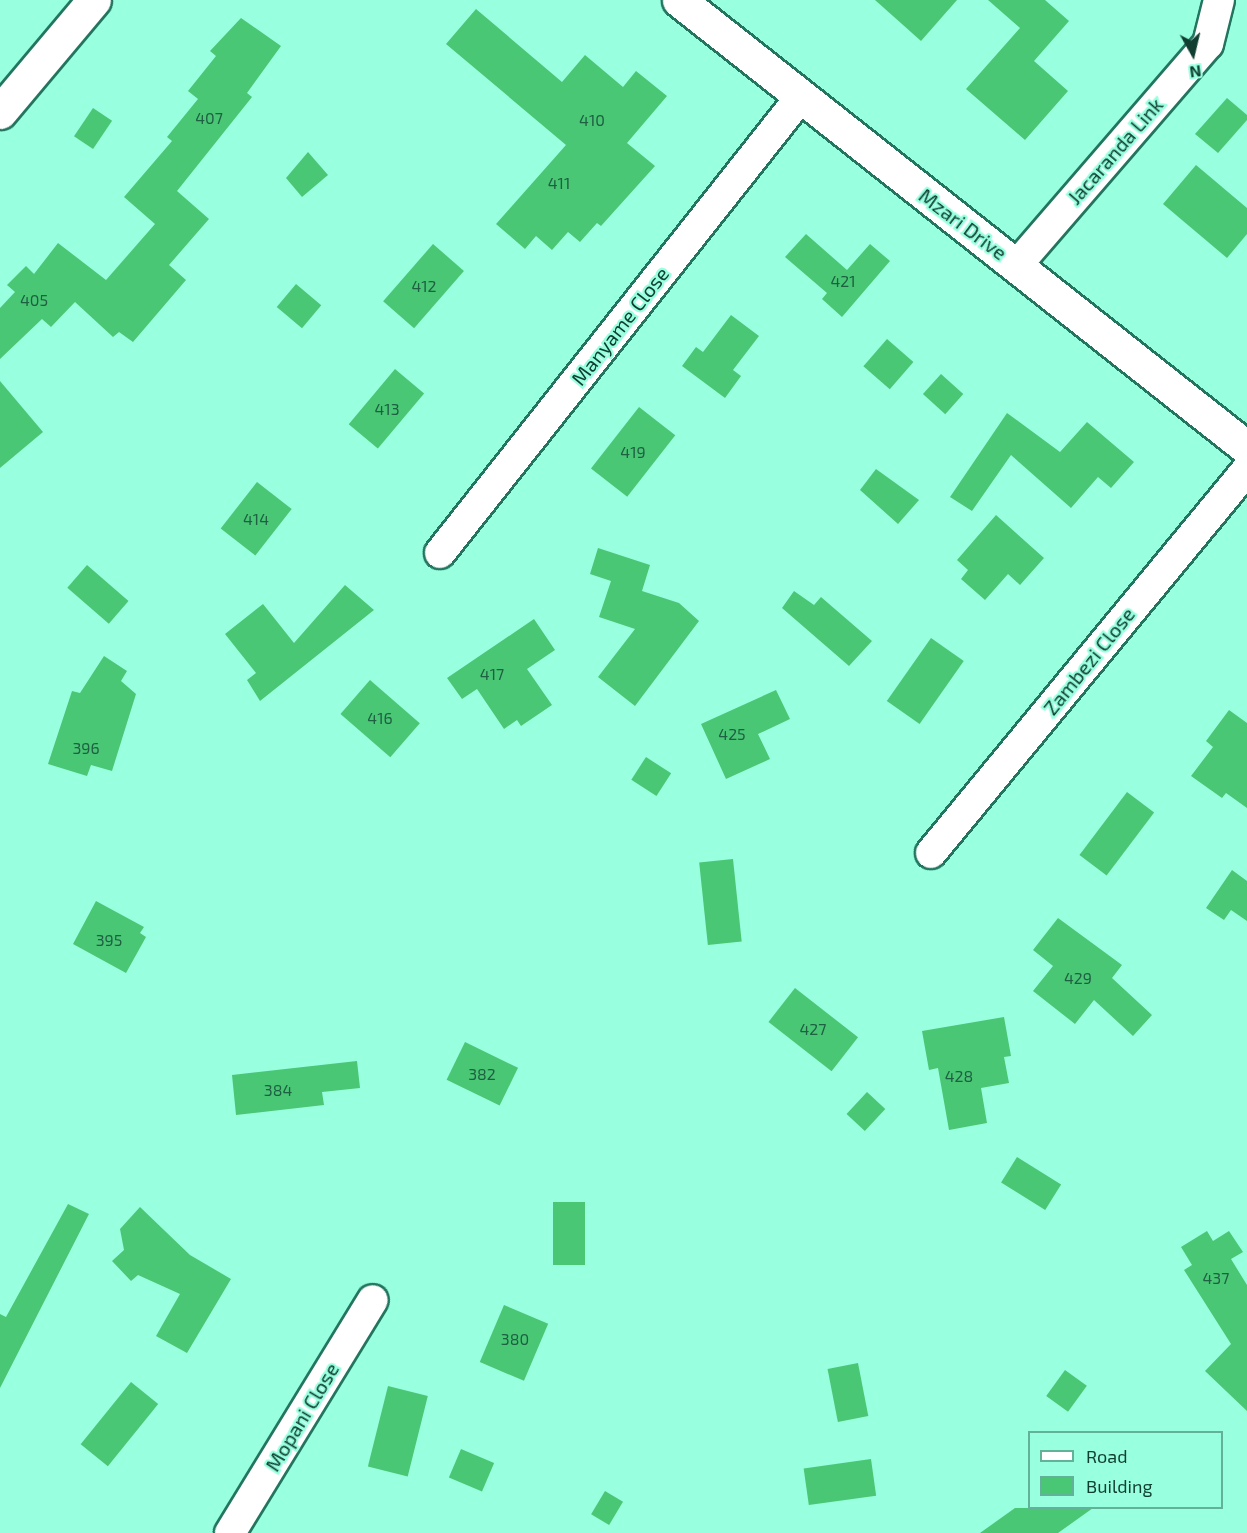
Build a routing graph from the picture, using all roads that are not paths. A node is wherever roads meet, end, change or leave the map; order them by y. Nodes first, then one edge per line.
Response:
1 (94, 0) edge
2 (679, 0) edge
3 (1219, 0) edge
4 (800, 99) junction
5 (0, 112) edge
6 (1017, 265) junction
7 (1247, 448) edge
8 (1247, 469) edge
9 (440, 554) dead end
10 (932, 853) dead end
11 (373, 1300) dead end
12 (230, 1533) edge

1 - 5 street
2 - 4 street, Mzari Drive
3 - 6 street, Jacaranda Link
4 - 6 street, Mzari Drive
4 - 9 street, Manyame Close
6 - 7 street, Mzari Drive
8 - 10 street, Zambezi Close
11 - 12 street, Mopani Close

